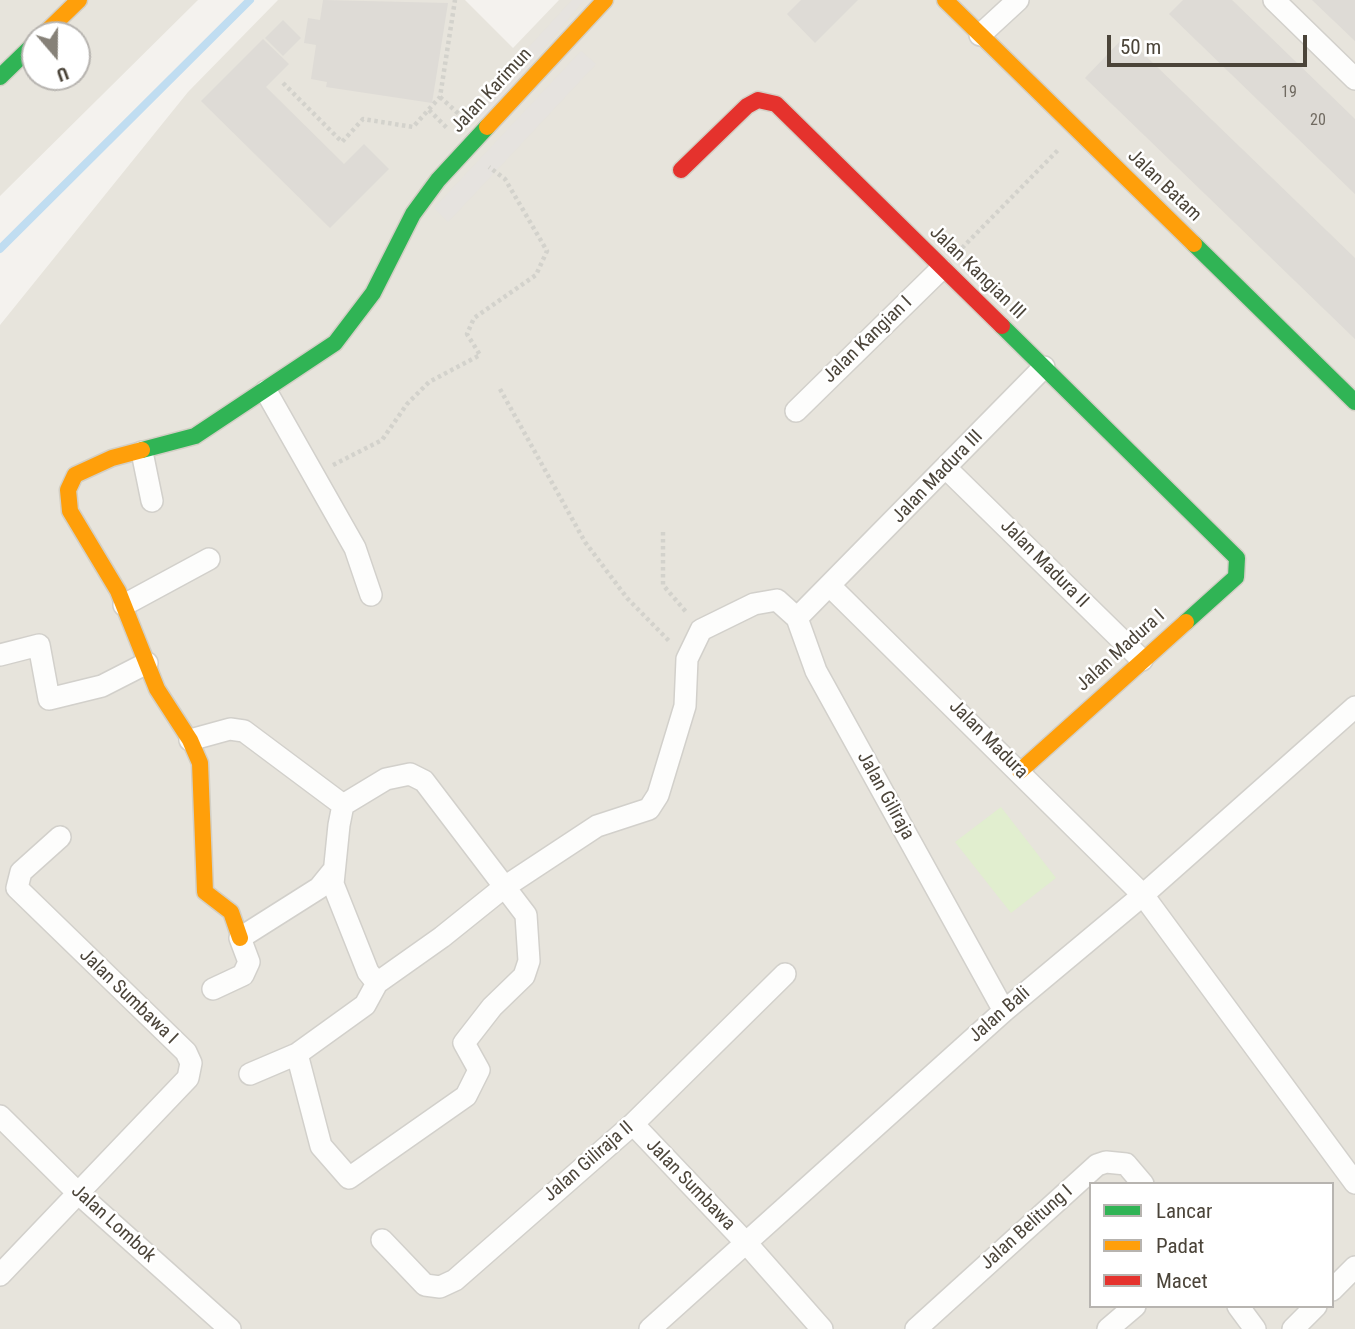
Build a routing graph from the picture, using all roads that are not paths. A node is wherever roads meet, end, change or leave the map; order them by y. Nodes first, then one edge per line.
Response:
1 (79, 0) edge
2 (605, 0) edge
3 (945, 0) edge
4 (1018, 0) edge
5 (1274, 0) edge
6 (57, 21) edge
7 (980, 35) junction
8 (21, 57) edge
9 (0, 77) edge
10 (1355, 79) edge
11 (681, 170) dead end
12 (941, 269) junction
13 (1044, 367) junction
14 (266, 391) junction
15 (1355, 402) edge
16 (796, 411) dead end
17 (142, 452) junction
18 (947, 468) junction
19 (152, 501) dead end
20 (1237, 558) joint
21 (209, 559) dead end
22 (831, 587) junction
23 (371, 595) dead end
24 (124, 605) junction
25 (797, 618) junction
26 (0, 654) edge
27 (1142, 660) junction
28 (147, 663) junction
29 (1355, 707) edge
30 (190, 740) junction
31 (1020, 771) junction
32 (344, 805) junction
33 (60, 836) dead end
34 (332, 872) junction
35 (503, 888) junction
36 (1143, 895) junction
37 (240, 938) junction
38 (785, 974) dead end
39 (377, 983) junction
40 (213, 989) dead end
41 (1004, 1011) junction
42 (297, 1054) junction
43 (250, 1074) dead end
44 (0, 1116) edge
45 (633, 1124) junction
46 (1141, 1182) edge
47 (1355, 1183) edge
48 (79, 1194) junction
49 (382, 1240) dead end
50 (748, 1245) junction
51 (1355, 1267) edge
52 (0, 1275) edge
53 (1334, 1288) edge
54 (1133, 1308) edge
55 (1239, 1308) edge
56 (1314, 1308) edge
57 (230, 1329) edge
58 (650, 1329) edge
59 (822, 1329) edge
60 (916, 1329) edge
61 (1108, 1329) edge
62 (1255, 1329) edge
63 (1293, 1329) edge

1 - 6 main road
2 - 14 main road, Jalan Karimun
3 - 7 main road, Jalan Batam
4 - 7 street
5 - 10 street
7 - 15 main road, Jalan Batam
8 - 9 main road
11 - 12 main road, Jalan Kangian III
12 - 13 main road, Jalan Kangian III
12 - 16 street, Jalan Kangian I
13 - 18 street, Jalan Madura III
13 - 20 main road, Jalan Kangian III
14 - 17 main road, Jalan Karimun
14 - 23 street
17 - 19 street
17 - 24 main road, Jalan Karimun
18 - 22 street, Jalan Madura III
18 - 27 street, Jalan Madura II
20 - 27 main road, Jalan Madura I
21 - 24 street
22 - 25 street
22 - 31 street, Jalan Madura
24 - 28 main road, Jalan Karimun
25 - 35 street
25 - 41 street, Jalan Giliraja
26 - 28 street
27 - 31 main road, Jalan Madura I
28 - 30 main road, Jalan Karimun
29 - 36 street, Jalan Bali
30 - 32 street
30 - 37 main road, Jalan Karimun
31 - 36 street, Jalan Madura
32 - 34 street
32 - 35 street
33 - 48 street, Jalan Sumbawa I
34 - 37 street
34 - 39 street
35 - 39 street
35 - 42 street
36 - 41 street, Jalan Bali
36 - 47 street, Jalan Madura
37 - 40 street
38 - 45 street, Jalan Giliraja II
39 - 42 street
41 - 50 street, Jalan Bali
42 - 43 street
44 - 48 street, Jalan Lombok
45 - 49 street, Jalan Giliraja II
45 - 50 street, Jalan Sumbawa
46 - 60 street, Jalan Belitung I
48 - 52 street
48 - 57 street, Jalan Lombok
50 - 58 street, Jalan Bali
50 - 59 street, Jalan Sumbawa
51 - 53 street
54 - 61 street
55 - 62 street
56 - 63 street

